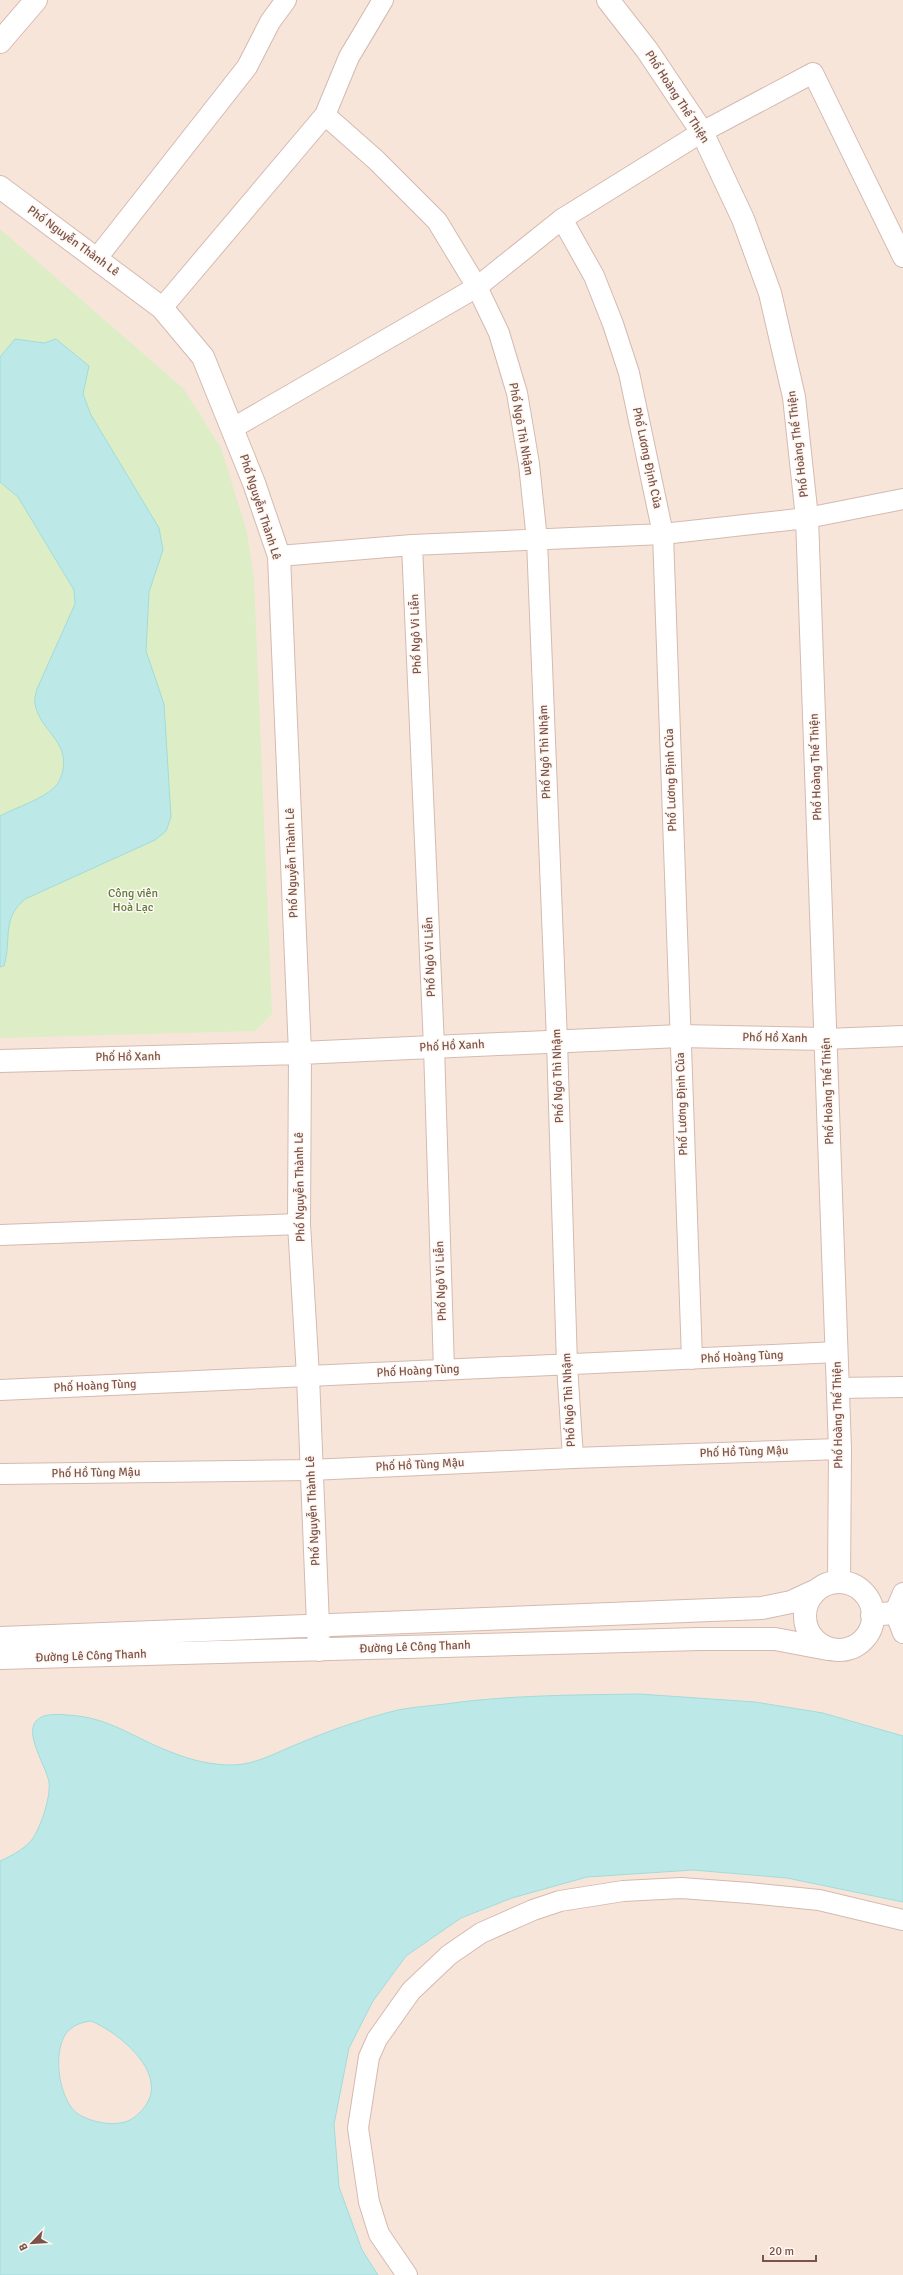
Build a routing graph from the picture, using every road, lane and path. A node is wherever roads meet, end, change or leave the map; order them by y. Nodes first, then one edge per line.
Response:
1 (36, 0) edge
2 (286, 0) edge
3 (383, 0) edge
4 (608, 0) edge
5 (0, 42) edge
6 (325, 115) junction
7 (702, 132) junction
8 (0, 187) edge
9 (562, 219) junction
10 (903, 257) edge
11 (97, 258) junction
12 (478, 287) junction
13 (162, 308) junction
14 (233, 428) junction
15 (903, 499) edge
16 (807, 518) junction
17 (663, 534) junction
18 (536, 540) junction
19 (412, 545) junction
20 (279, 556) junction
21 (680, 1036) junction
22 (903, 1036) edge
23 (826, 1039) junction
24 (557, 1041) junction
25 (434, 1047) junction
26 (300, 1053) junction
27 (0, 1061) edge
28 (299, 1224) junction
29 (0, 1235) edge
30 (837, 1352) junction
31 (692, 1359) junction
32 (567, 1365) junction
33 (444, 1370) junction
34 (308, 1376) junction
35 (903, 1387) edge
36 (838, 1388) junction
37 (0, 1390) edge
38 (840, 1449) junction
39 (573, 1458) junction
40 (310, 1470) junction
41 (0, 1474) edge
42 (839, 1582) junction
43 (815, 1591) junction
44 (900, 1606) edge
45 (872, 1615) junction
46 (318, 1626) junction
47 (903, 1633) edge
48 (0, 1638) edge
49 (828, 1649) junction
50 (319, 1650) junction
51 (0, 1658) edge
52 (903, 1920) edge
53 (407, 2275) edge

1 - 5 street
2 - 11 street
3 - 6 street
4 - 7 street, Phố Hoàng Thế Thiện
6 - 12 street, Phố Ngô Thì Nhậm
6 - 13 street
7 - 9 street
7 - 10 street
7 - 16 street, Phố Hoàng Thế Thiện
8 - 11 street, Phố Nguyễn Thành Lê
9 - 12 street
9 - 17 street, Phố Lương Định Của
11 - 13 street, Phố Nguyễn Thành Lê
12 - 14 street
12 - 18 street, Phố Ngô Thì Nhậm
13 - 14 street, Phố Nguyễn Thành Lê
14 - 20 street, Phố Nguyễn Thành Lê
15 - 16 street
16 - 17 street
16 - 23 street, Phố Hoàng Thế Thiện
17 - 18 street
17 - 21 street, Phố Lương Định Của
18 - 19 street
18 - 24 street, Phố Ngô Thì Nhậm
19 - 20 street
19 - 25 street, Phố Ngô Vi Liễn
20 - 26 street, Phố Nguyễn Thành Lê
21 - 23 street, Phố Hồ Xanh
21 - 24 street, Phố Hồ Xanh
21 - 31 street, Phố Lương Định Của
22 - 23 street, Phố Hồ Xanh
23 - 30 street, Phố Hoàng Thế Thiện
24 - 25 street, Phố Hồ Xanh
24 - 32 street, Phố Ngô Thì Nhậm
25 - 26 street, Phố Hồ Xanh
25 - 33 street, Phố Ngô Vi Liễn
26 - 27 street, Phố Hồ Xanh
26 - 28 street, Phố Nguyễn Thành Lê
28 - 29 street
28 - 34 street, Phố Nguyễn Thành Lê
30 - 31 street, Phố Hoàng Tùng
30 - 36 street, Phố Hoàng Thế Thiện
31 - 32 street, Phố Hoàng Tùng
32 - 33 street, Phố Hoàng Tùng
32 - 39 street, Phố Ngô Thì Nhậm
33 - 34 street, Phố Hoàng Tùng
34 - 37 street, Phố Hoàng Tùng
34 - 40 street, Phố Nguyễn Thành Lê
35 - 36 street
36 - 38 street, Phố Hoàng Thế Thiện
38 - 39 street, Phố Hồ Tùng Mậu
38 - 42 street, Phố Hoàng Thế Thiện
39 - 40 street, Phố Hồ Tùng Mậu
40 - 41 street, Phố Hồ Tùng Mậu
40 - 46 street, Phố Nguyễn Thành Lê
42 - 43 street
42 - 45 street
43 - 46 street, Đường Lê Công Thanh
43 - 49 street
44 - 45 street
44 - 47 street
45 - 49 street
46 - 48 street, Đường Lê Công Thanh
46 - 50 street, Phố Nguyễn Thành Lê
49 - 50 street, Đường Lê Công Thanh
50 - 51 street, Đường Lê Công Thanh
52 - 53 street

